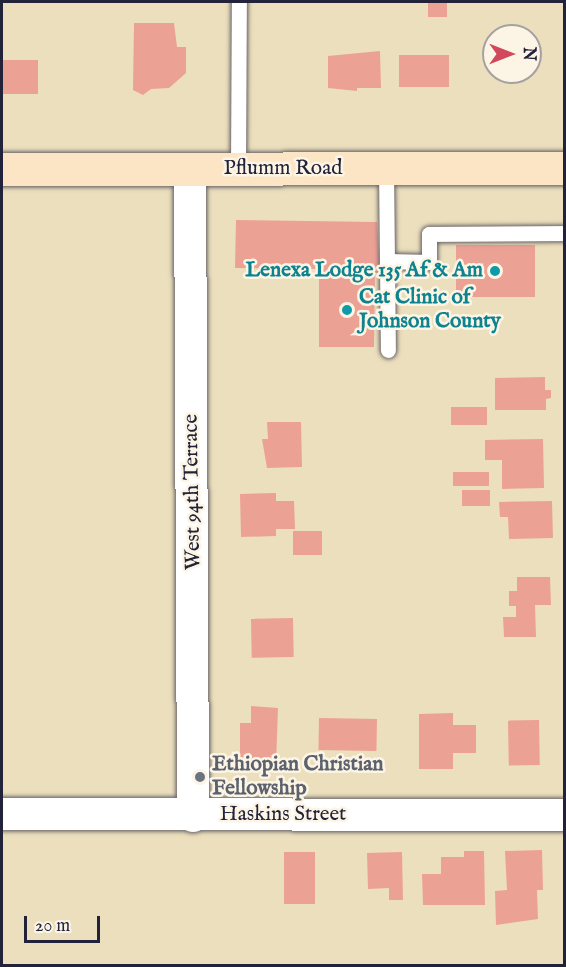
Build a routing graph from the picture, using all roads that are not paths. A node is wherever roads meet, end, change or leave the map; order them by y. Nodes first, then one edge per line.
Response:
1 (239, 2) edge
2 (386, 168) junction
3 (564, 168) edge
4 (2, 169) edge
5 (190, 169) junction
6 (238, 169) junction
7 (564, 233) edge
8 (387, 261) junction
9 (388, 350) dead end
10 (2, 814) edge
11 (564, 815) edge
12 (193, 816) junction

1 - 6 lane
2 - 3 main road, Pflumm Road
2 - 6 main road, Pflumm Road
2 - 8 lane
4 - 5 main road, Pflumm Road
5 - 6 main road, Pflumm Road
5 - 12 street, West 94th Terrace
7 - 8 lane
8 - 9 lane
10 - 12 street, Haskins Street
11 - 12 street, Haskins Street

